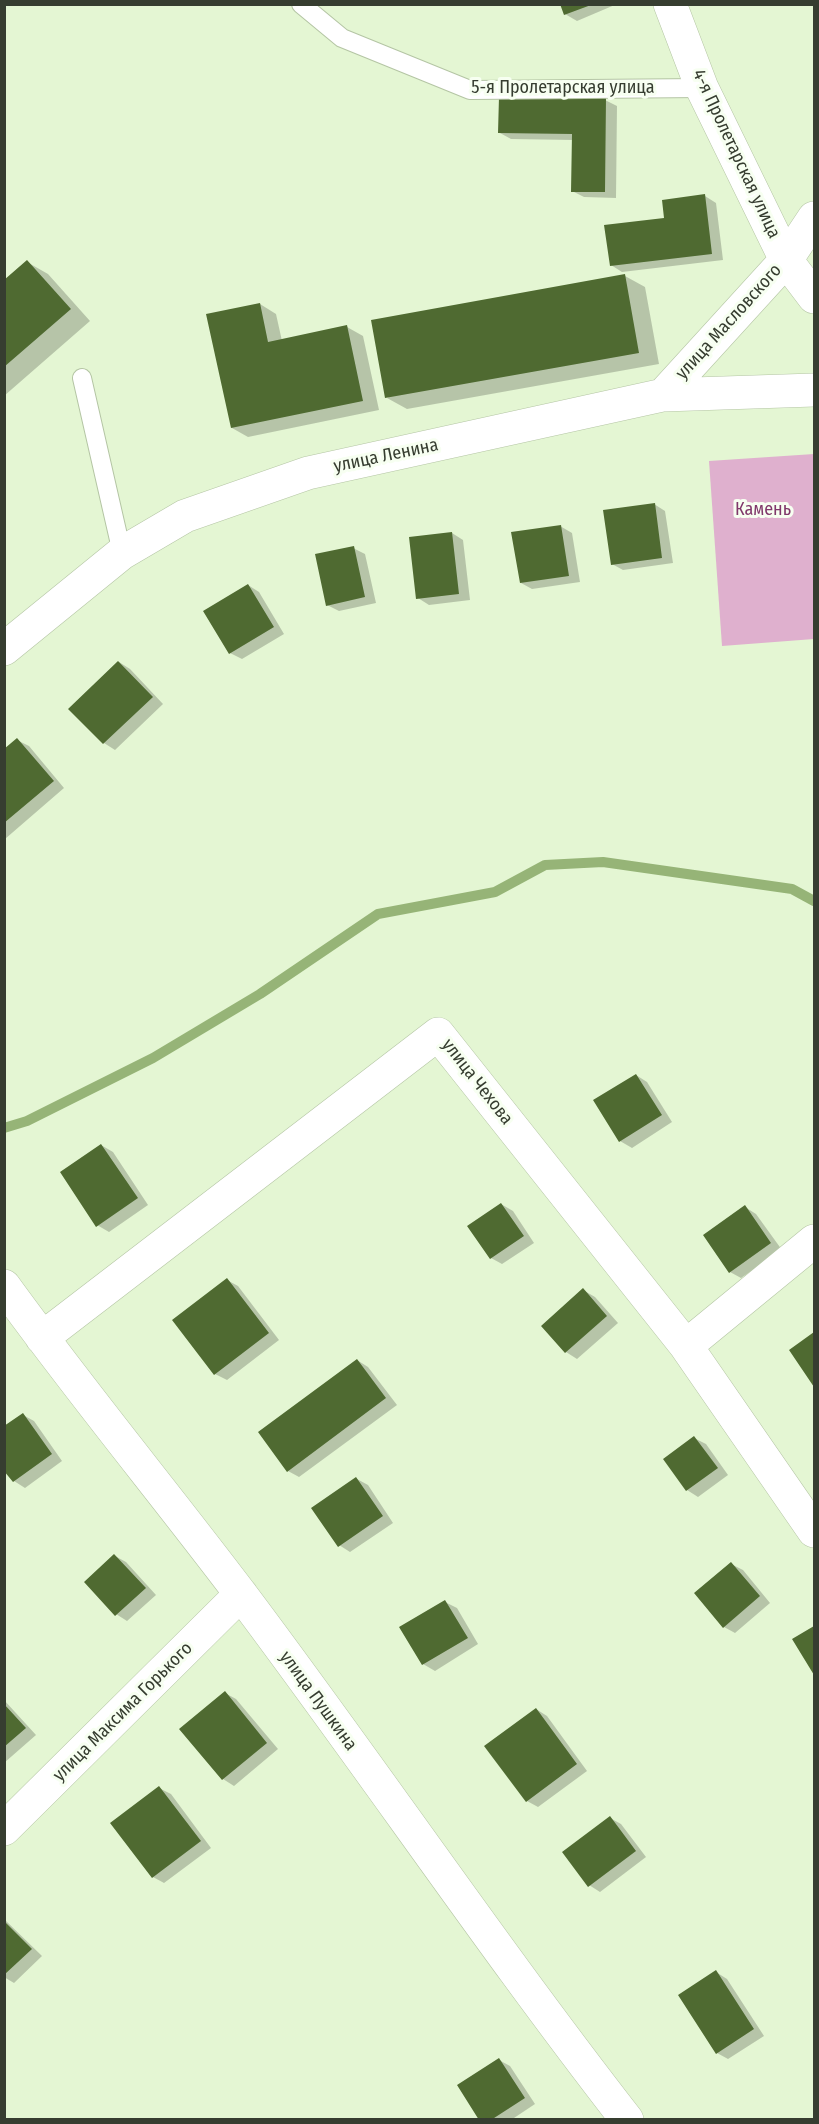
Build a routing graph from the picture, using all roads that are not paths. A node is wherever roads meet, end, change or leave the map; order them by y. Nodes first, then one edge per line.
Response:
1 (301, 4) edge
2 (670, 4) edge
3 (702, 88) junction
4 (814, 218) edge
5 (786, 260) junction
6 (814, 297) edge
7 (82, 378) dead end
8 (814, 390) edge
9 (663, 395) junction
10 (122, 553) junction
11 (4, 649) edge
12 (814, 1240) edge
13 (4, 1286) edge
14 (42, 1338) junction
15 (686, 1346) junction
16 (814, 1531) edge
17 (240, 1594) junction
18 (4, 1829) edge
19 (627, 2120) edge

1 - 3 lane, 5-я Пролетарская улица
2 - 3 street, 4-я Пролетарская улица
3 - 5 street, 4-я Пролетарская улица
4 - 5 street, улица Масловского
5 - 6 street, 4-я Пролетарская улица
5 - 9 street, улица Масловского
7 - 10 lane
8 - 9 street, улица Ленина
9 - 10 street, улица Ленина
10 - 11 street, улица Ленина
12 - 15 street
13 - 14 street, улица Пушкина
14 - 15 street, улица Чехова
14 - 17 street, улица Пушкина
15 - 16 street, улица Чехова
17 - 18 street, улица Максима Горького
17 - 19 street, улица Пушкина

